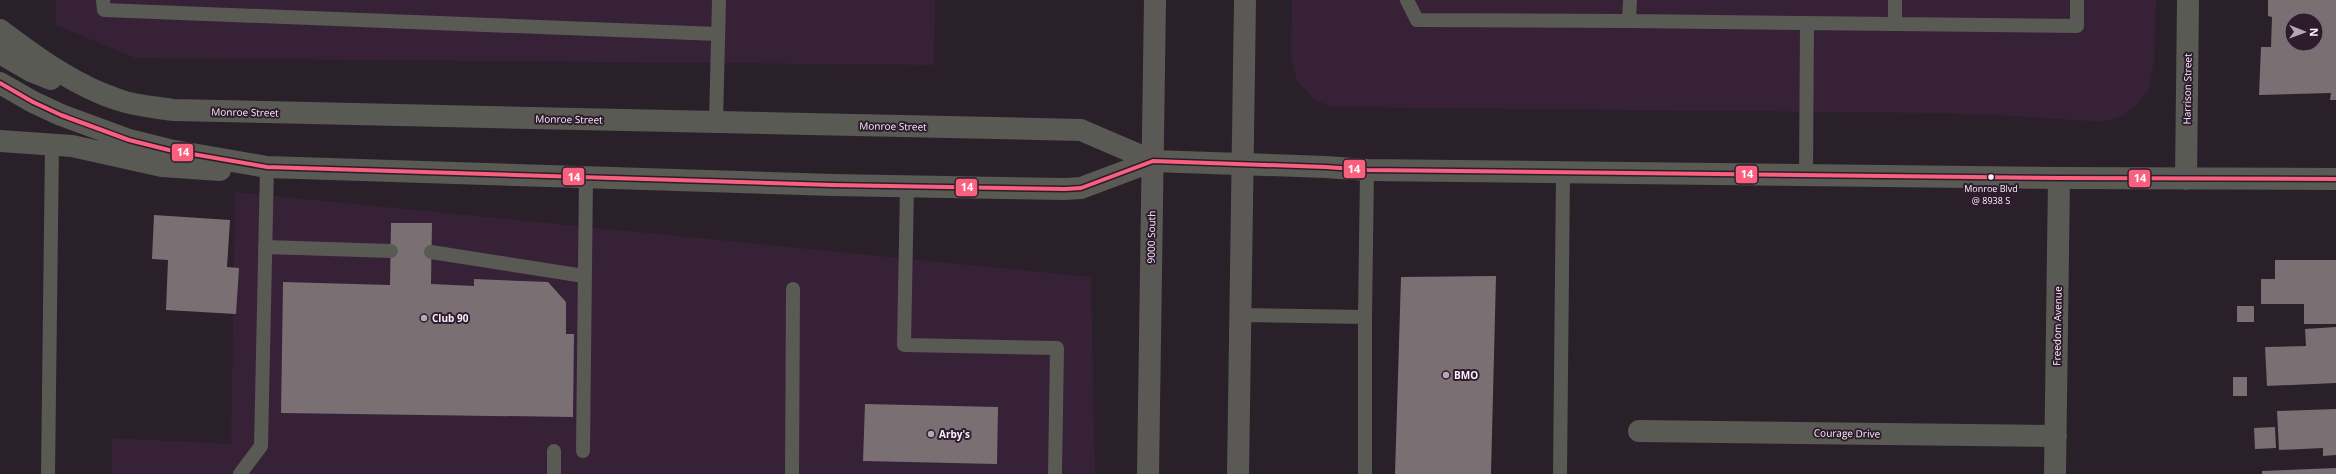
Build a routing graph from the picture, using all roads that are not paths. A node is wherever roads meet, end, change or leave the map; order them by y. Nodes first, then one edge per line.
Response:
1 (104, 0) edge
2 (719, 0) edge
3 (1155, 0) edge
4 (1245, 0) edge
5 (1407, 0) edge
6 (1630, 0) edge
7 (1895, 0) edge
8 (2077, 0) edge
9 (2188, 0) edge
10 (1629, 21) junction
11 (1807, 23) junction
12 (1895, 24) junction
13 (0, 30) edge
14 (718, 34) junction
15 (0, 53) edge
16 (0, 82) edge
17 (119, 100) junction
18 (716, 122) junction
19 (0, 141) edge
20 (52, 145) junction
21 (1153, 161) junction
22 (1243, 163) junction
23 (266, 167) junction
24 (1367, 170) junction
25 (1563, 172) junction
26 (1806, 175) junction
27 (586, 177) junction
28 (2059, 178) junction
29 (2186, 179) junction
30 (2336, 180) edge
31 (907, 186) junction
32 (265, 248) junction
33 (391, 251) dead end
34 (431, 252) dead end
35 (584, 276) junction
36 (793, 289) dead end
37 (1241, 315) junction
38 (1364, 317) junction
39 (1639, 431) dead end
40 (2056, 436) junction
41 (554, 451) dead end
42 (583, 451) dead end
43 (48, 474) edge
44 (240, 474) edge
45 (554, 474) edge
46 (792, 474) edge
47 (1055, 474) edge
48 (1148, 474) edge
49 (1238, 474) edge
50 (1365, 474) edge
51 (1560, 474) edge
52 (2055, 474) edge

1 - 14 lane
2 - 14 lane
3 - 21 main road, 9000 South
4 - 22 main road
5 - 10 lane
6 - 10 lane
7 - 12 lane
8 - 12 lane
9 - 29 street, Harrison Street
10 - 11 lane
11 - 12 lane
11 - 26 lane
13 - 17 street, Monroe Street
14 - 18 lane
15 - 17 street
16 - 23 street, Monroe Street
17 - 18 street, Monroe Street
18 - 21 street, Monroe Street
19 - 20 street
20 - 23 street
20 - 43 lane
21 - 22 street, Monroe Street
21 - 31 street, Monroe Street
21 - 48 main road, 9000 South
22 - 24 street, Monroe Street
22 - 37 main road
23 - 27 street, Monroe Street
23 - 32 lane
24 - 25 street, Monroe Street
24 - 38 lane
25 - 26 street, Monroe Street
25 - 51 lane
26 - 28 street, Monroe Street
27 - 31 street, Monroe Street
27 - 35 lane
28 - 29 street, Monroe Street
28 - 40 street, Freedom Avenue
29 - 30 street, Monroe Street
31 - 47 lane
32 - 33 lane
32 - 44 lane
34 - 35 lane
35 - 42 lane
36 - 46 lane
37 - 38 lane
37 - 49 main road
38 - 50 lane
39 - 40 street, Courage Drive
40 - 52 street, Freedom Avenue
41 - 45 lane

